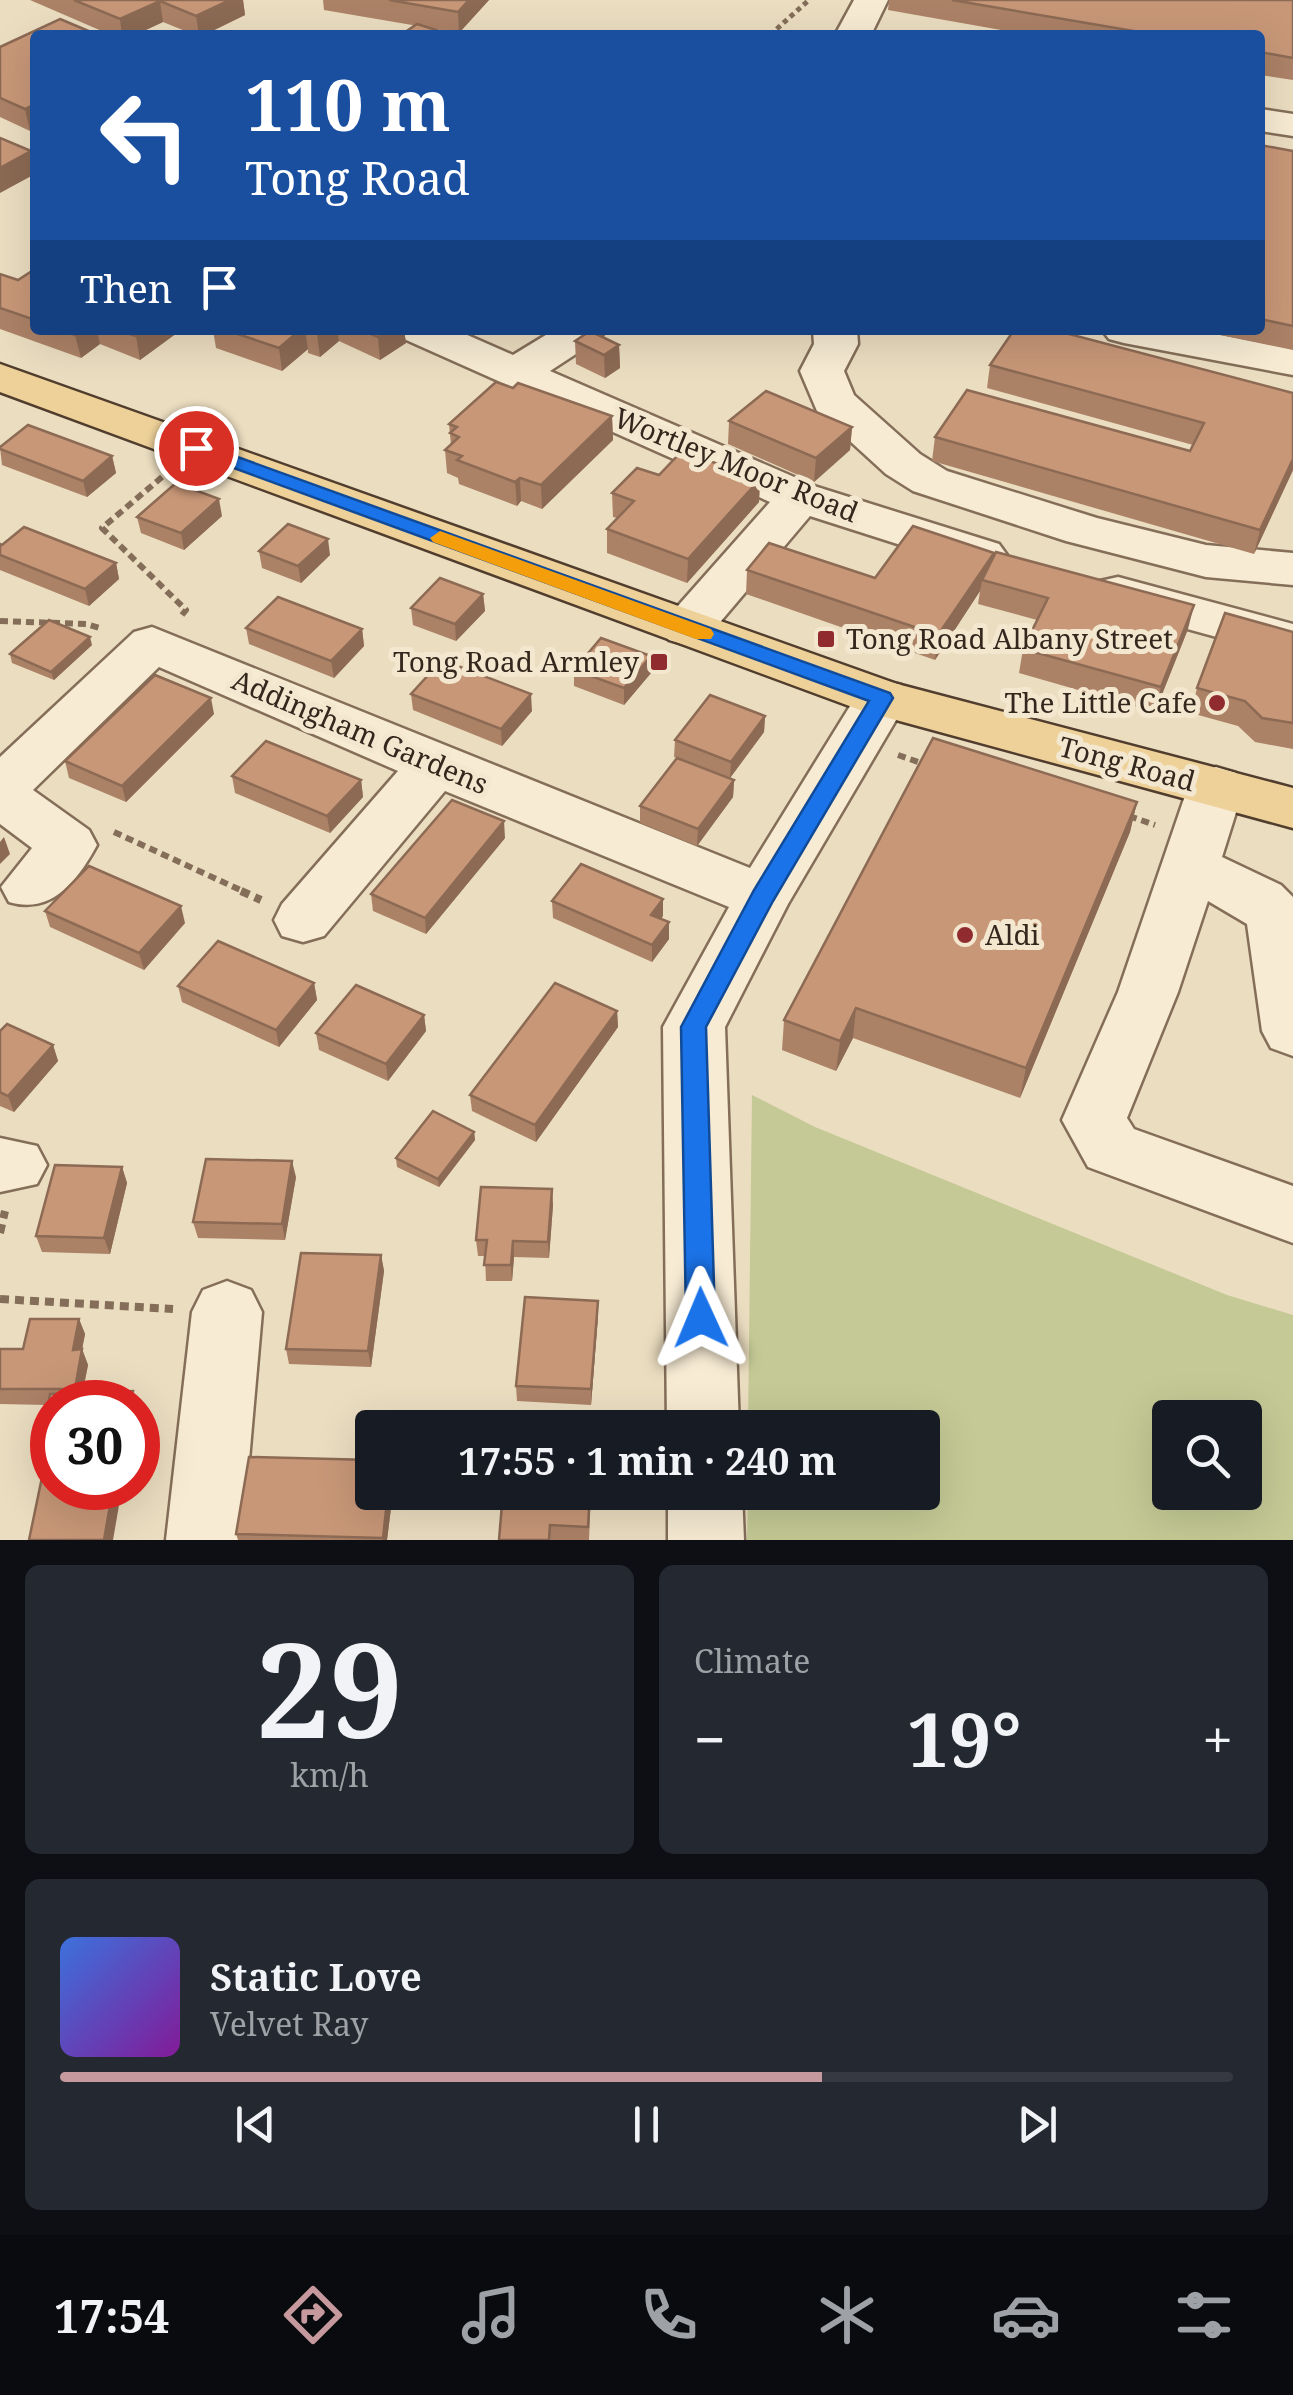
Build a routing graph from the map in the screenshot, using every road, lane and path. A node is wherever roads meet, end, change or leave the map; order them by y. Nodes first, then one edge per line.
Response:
1 (809, 0) edge
2 (872, 0) edge
3 (776, 30) edge
4 (856, 30) edge
5 (1265, 121) edge
6 (1293, 125) edge
7 (432, 335) edge
8 (576, 335) edge
9 (835, 335) edge
10 (1150, 335) edge
11 (1293, 362) edge
12 (517, 372) junction
13 (0, 377) edge
14 (196, 448) junction
15 (800, 496) junction
16 (1028, 568) edge
17 (1293, 569) edge
18 (1082, 583) edge
19 (0, 621) edge
20 (687, 628) junction
21 (1293, 641) edge
22 (152, 644) junction
23 (869, 720) junction
24 (435, 765) junction
25 (933, 766) edge
26 (0, 792) edge
27 (1293, 808) edge
28 (1124, 815) edge
29 (1202, 831) junction
30 (69, 845) junction
31 (30, 887) dead end
32 (762, 897) junction
33 (303, 920) joint
34 (1293, 1032) edge
35 (1293, 1216) edge
36 (0, 1299) edge
37 (227, 1312) joint
38 (704, 1410) edge
39 (705, 1510) edge
40 (204, 1540) edge
41 (706, 1540) edge

1 - 3 path
2 - 4 street
5 - 6 street
7 - 12 street, Wortley Moor Road
8 - 12 street
9 - 17 street
10 - 11 street
12 - 15 street, Wortley Moor Road
13 - 14 main road, Tong Road
14 - 20 main road, Tong Road
14 - 22 path
15 - 16 street, Wortley Moor Road
15 - 20 street
18 - 21 street
19 - 22 path
20 - 23 main road, Tong Road
22 - 24 street, Addingham Gardens
22 - 26 street
23 - 25 path
23 - 29 main road, Tong Road
23 - 32 street
24 - 32 street, Addingham Gardens
24 - 33 street
26 - 30 street
27 - 29 main road, Tong Road
28 - 29 path
29 - 34 street
29 - 35 street
30 - 31 street
30 - 33 path
32 - 38 street
36 - 37 path
37 - 40 street
39 - 41 street

